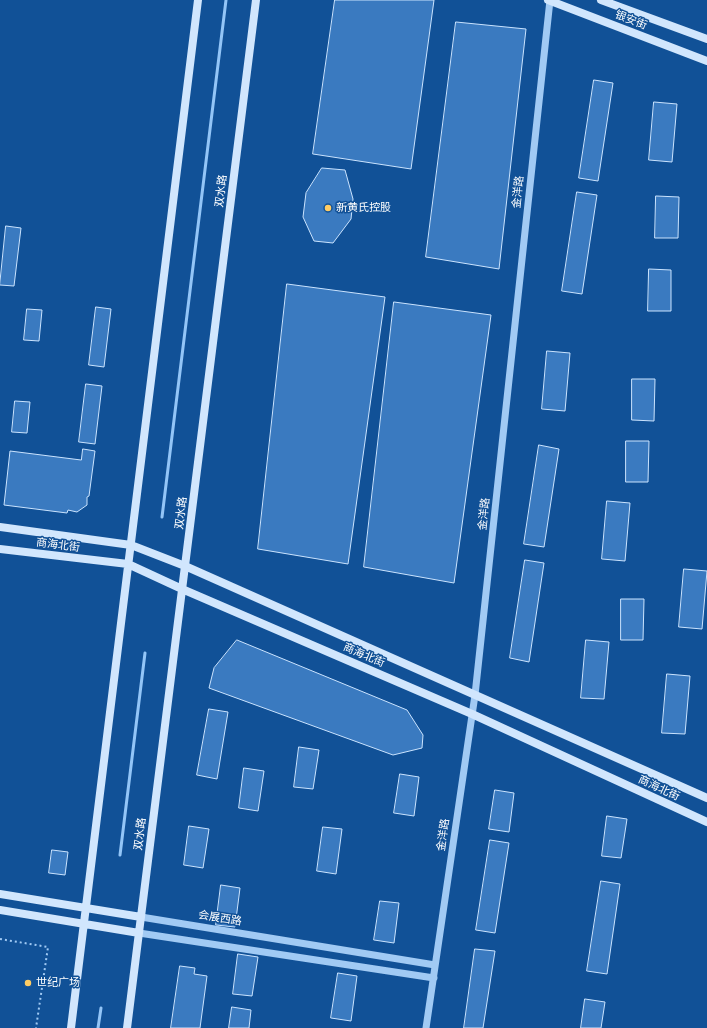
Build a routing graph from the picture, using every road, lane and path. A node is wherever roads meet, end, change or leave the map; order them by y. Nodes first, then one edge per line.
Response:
1 (198, 0) edge
2 (256, 0) edge
3 (549, 0) edge
4 (601, 0) edge
5 (707, 39) edge
6 (707, 61) edge
7 (0, 527) edge
8 (131, 545) junction
9 (0, 549) edge
10 (128, 564) junction
11 (185, 566) junction
12 (182, 589) junction
13 (475, 695) junction
14 (472, 714) junction
15 (707, 798) edge
16 (707, 822) edge
17 (0, 894) edge
18 (86, 908) junction
19 (0, 910) edge
20 (141, 916) junction
21 (84, 924) junction
22 (139, 933) junction
23 (0, 939) edge
24 (436, 965) junction
25 (434, 978) junction
26 (36, 1028) edge
27 (71, 1028) edge
28 (127, 1028) edge
29 (426, 1028) edge

1 - 8 main road
2 - 11 main road, 双水路
3 - 6 main road, 银安街
3 - 13 street, 金洋路
4 - 5 main road, 银安街
7 - 8 main road, 商海北街
8 - 10 main road
8 - 11 main road, 商海北街
9 - 10 main road, 商海北街
10 - 12 main road, 商海北街
10 - 18 main road
11 - 12 main road, 双水路
11 - 13 main road, 商海北街
12 - 14 main road, 商海北街
12 - 20 main road, 双水路
13 - 14 street, 金洋路
13 - 15 main road, 商海北街
14 - 16 main road, 商海北街
14 - 24 street, 金洋路
17 - 18 main road, 会展西路
18 - 20 main road, 会展西路
18 - 21 main road
19 - 21 main road
20 - 22 main road, 双水路
20 - 24 street, 会展西路
21 - 22 main road
21 - 27 main road
22 - 25 street
22 - 28 main road, 双水路
23 - 26 path
24 - 25 street, 金洋路
25 - 29 street, 金洋路

